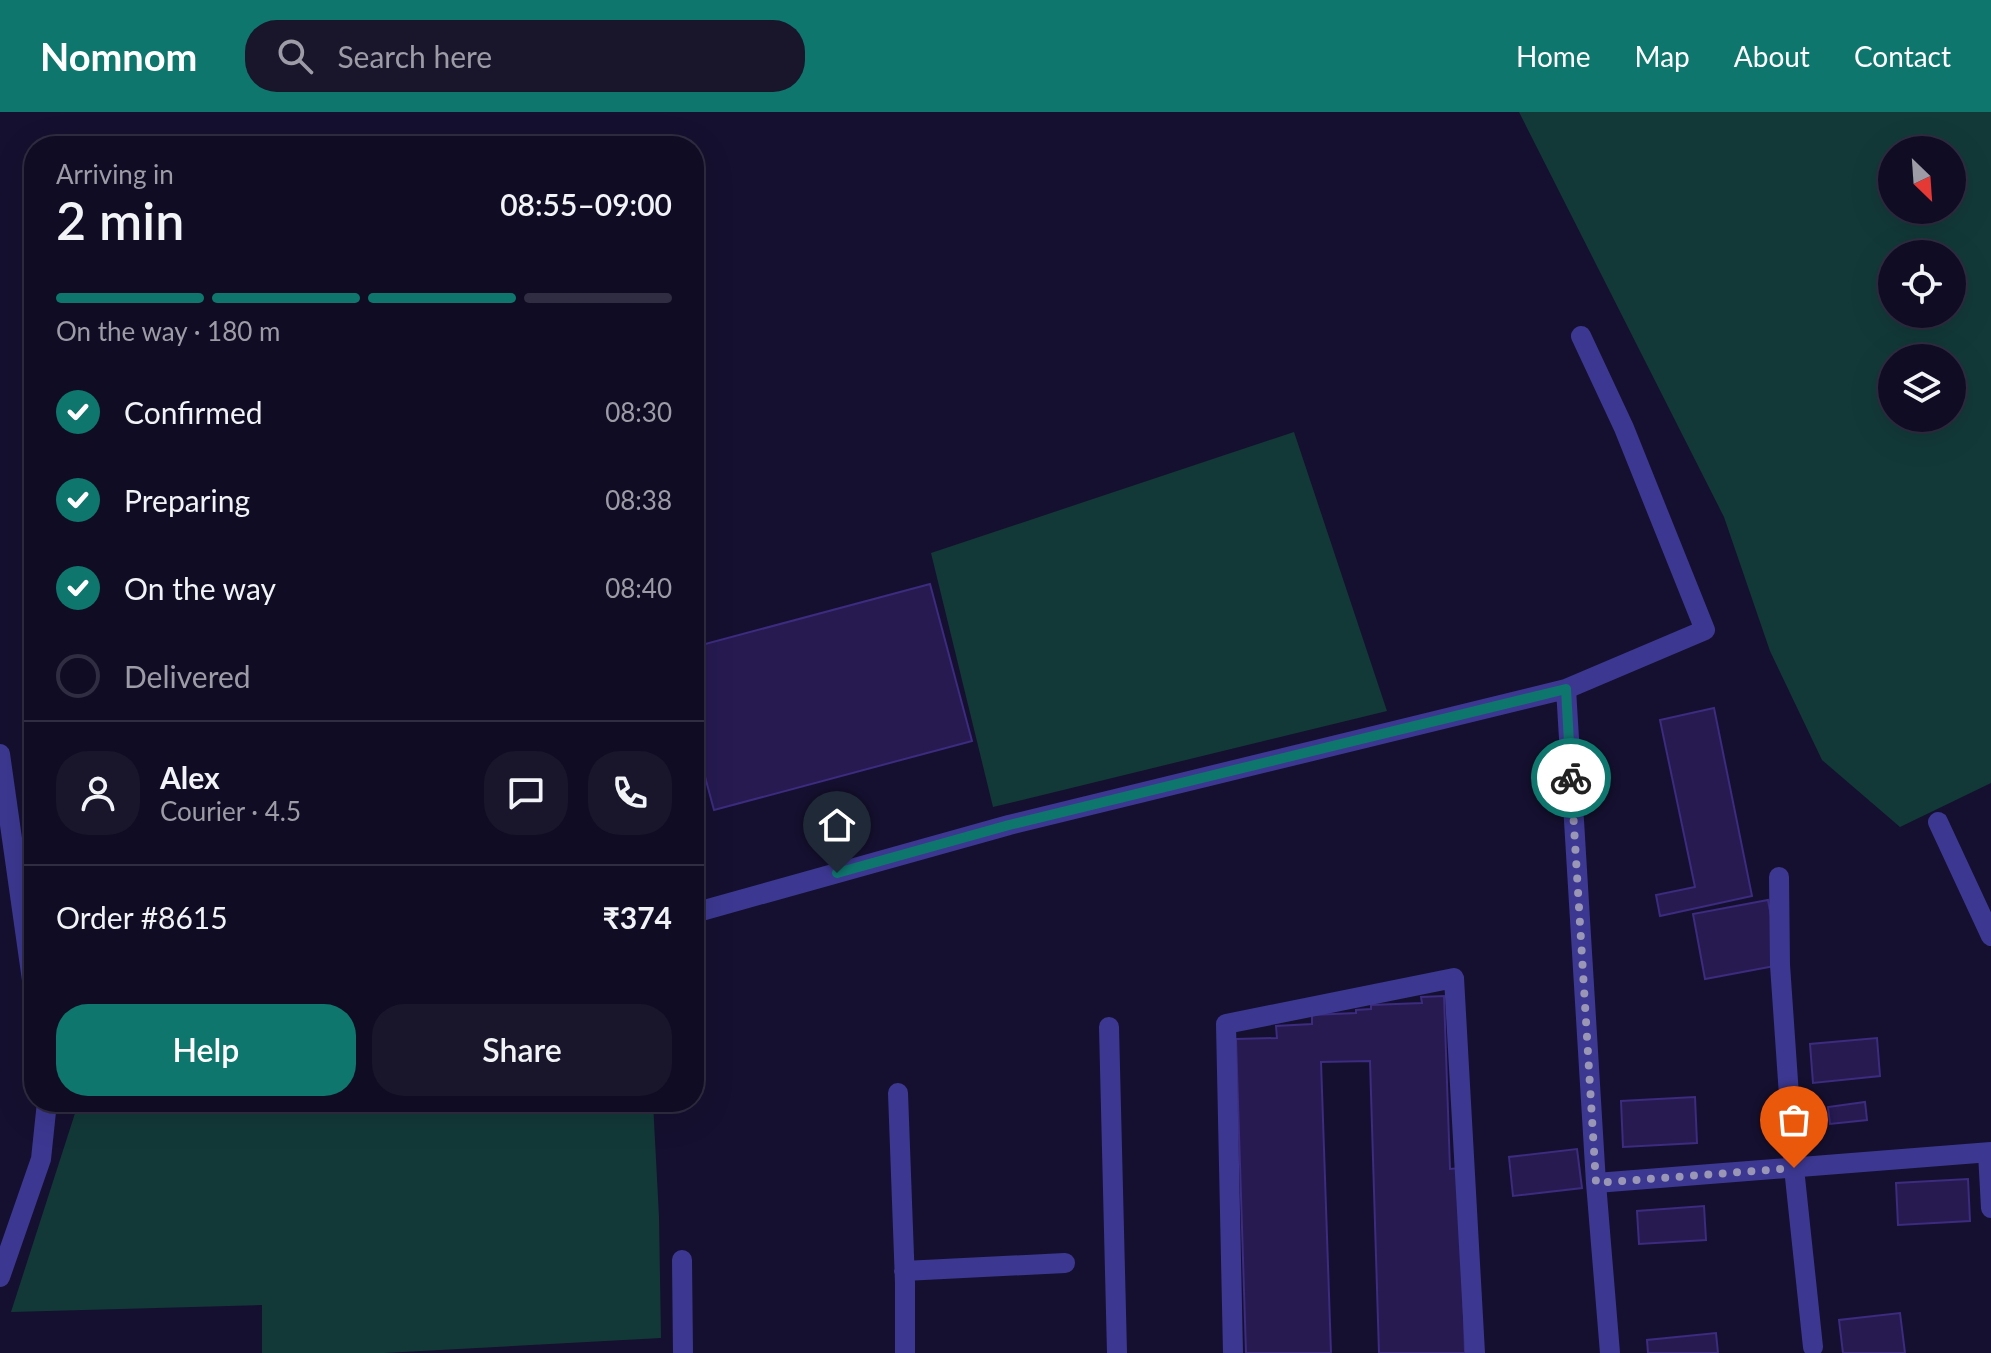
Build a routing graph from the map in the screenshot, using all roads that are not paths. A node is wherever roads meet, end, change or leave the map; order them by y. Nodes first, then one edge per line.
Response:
1 (1581, 336) dead end
2 (1566, 689) junction
3 (0, 754) edge
4 (1938, 822) dead end
5 (1779, 877) dead end
6 (704, 910) edge
7 (24, 923) edge
8 (1991, 936) edge
9 (1109, 1027) dead end
10 (898, 1093) dead end
11 (46, 1112) edge
12 (1989, 1152) edge
13 (1794, 1168) junction
14 (1596, 1183) junction
15 (1991, 1208) edge
16 (682, 1260) dead end
17 (1065, 1263) dead end
18 (904, 1271) junction
19 (0, 1277) edge
20 (1813, 1347) dead end
21 (683, 1353) edge
22 (905, 1353) edge
23 (1117, 1353) edge
24 (1233, 1353) edge
25 (1475, 1353) edge
26 (1610, 1353) edge

1 - 2 street
2 - 6 street
2 - 14 street
3 - 7 street
4 - 8 street
5 - 13 street
9 - 23 street
10 - 18 street
11 - 19 street
12 - 13 street
12 - 15 street
13 - 14 street
13 - 20 street
14 - 26 street
16 - 21 street
17 - 18 street
18 - 22 street
24 - 25 street

